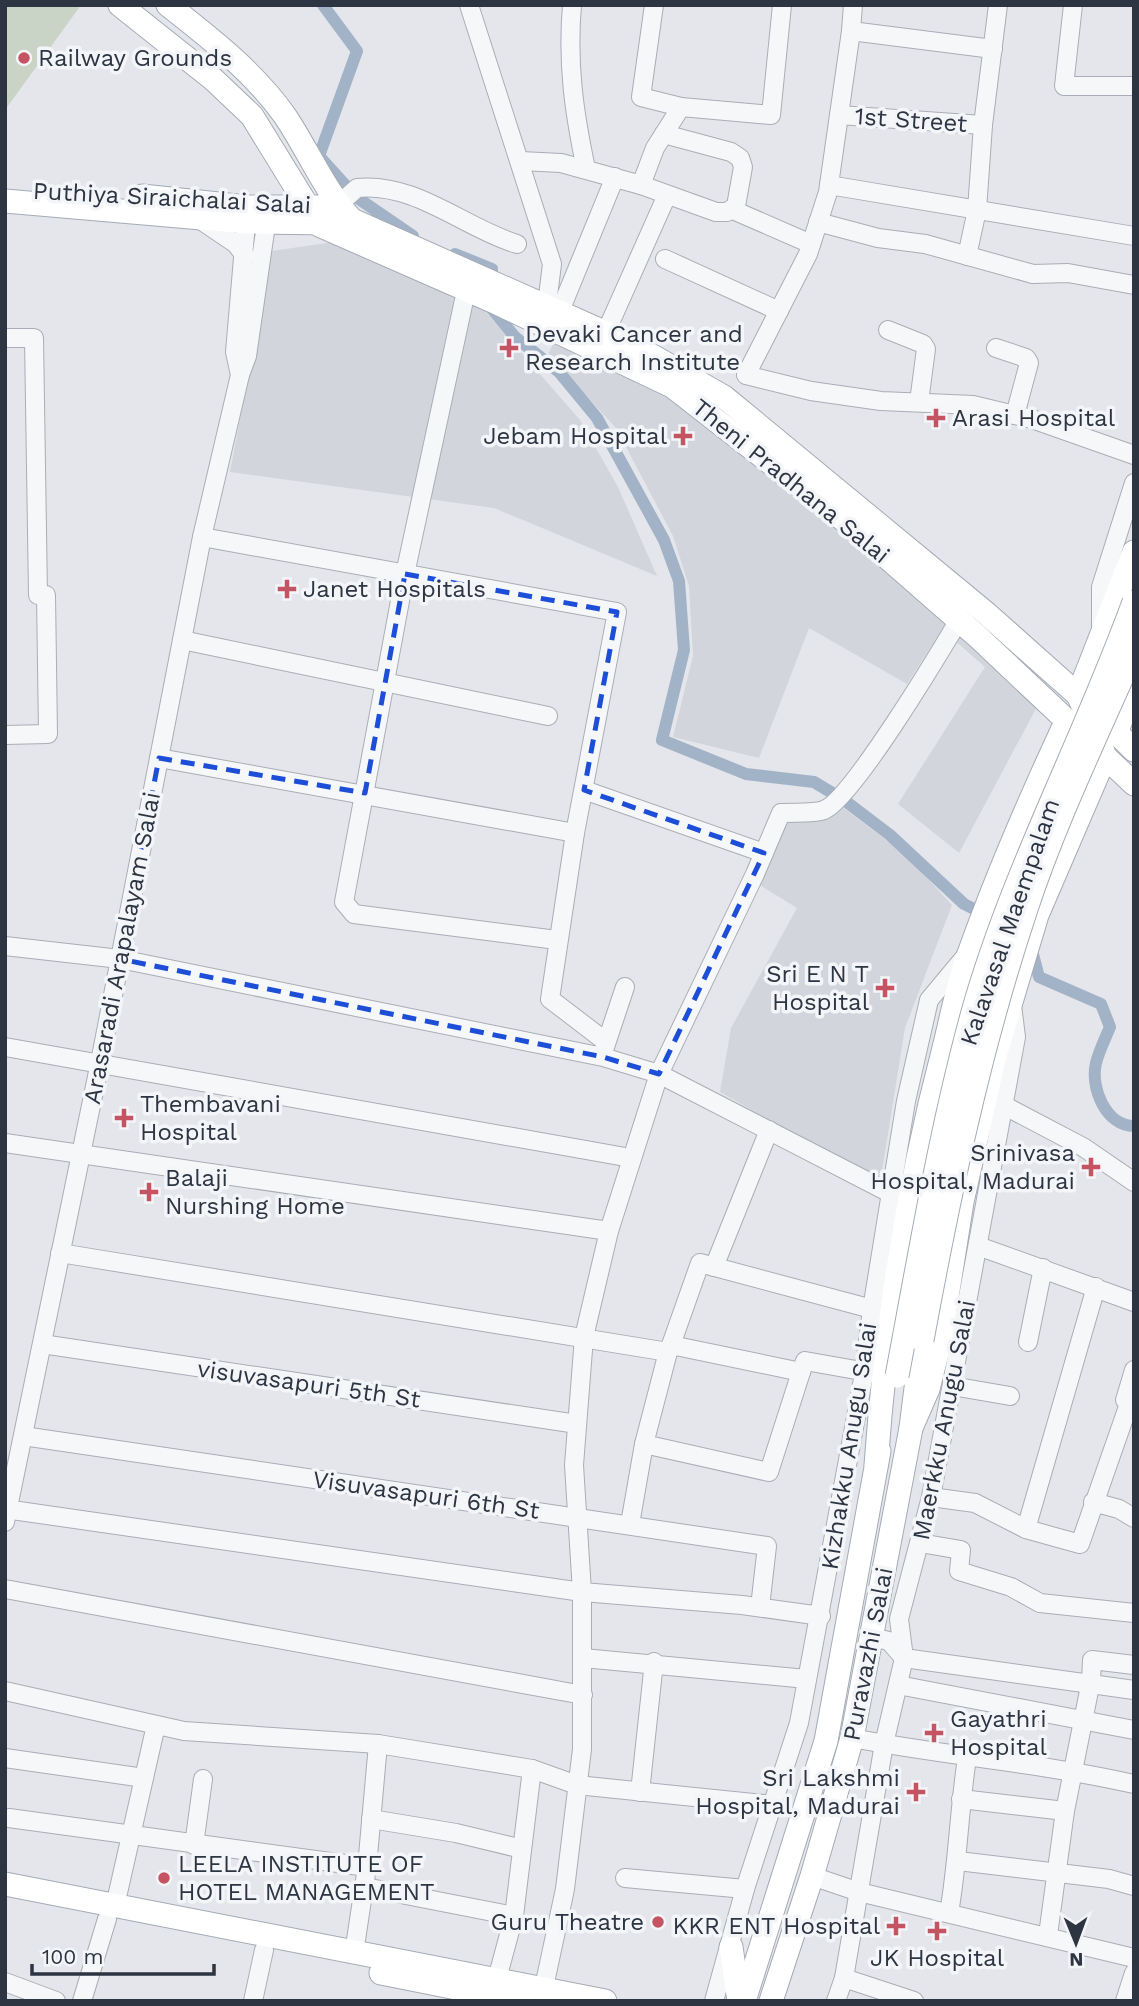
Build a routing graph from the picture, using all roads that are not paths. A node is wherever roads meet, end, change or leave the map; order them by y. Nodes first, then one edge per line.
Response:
1 (168, 5) edge
2 (469, 5) edge
3 (572, 5) edge
4 (654, 5) edge
5 (782, 5) edge
6 (853, 5) edge
7 (998, 5) edge
8 (1073, 5) edge
9 (121, 6) edge
10 (851, 32) junction
11 (993, 49) junction
12 (249, 75) junction
13 (1134, 86) edge
14 (229, 94) junction
15 (681, 107) junction
16 (839, 115) junction
17 (983, 125) junction
18 (664, 134) junction
19 (521, 161) junction
20 (586, 169) junction
21 (288, 172) junction
22 (615, 177) junction
23 (641, 184) junction
24 (829, 186) junction
25 (5, 188) edge
26 (667, 195) junction
27 (5, 201) edge
28 (349, 202) junction
29 (733, 210) junction
30 (977, 210) junction
31 (267, 215) junction
32 (313, 216) junction
33 (198, 219) junction
34 (818, 222) junction
35 (1134, 236) edge
36 (517, 244) dead end
37 (811, 244) junction
38 (263, 247) junction
39 (967, 256) junction
40 (245, 257) junction
41 (665, 259) dead end
42 (1134, 285) edge
43 (485, 291) junction
44 (553, 307) junction
45 (779, 311) junction
46 (888, 330) dead end
47 (606, 332) junction
48 (5, 338) edge
49 (996, 348) dead end
50 (240, 374) junction
51 (746, 375) junction
52 (724, 397) junction
53 (919, 402) junction
54 (1015, 415) junction
55 (1134, 455) edge
56 (1134, 483) edge
57 (202, 537) junction
58 (1134, 552) edge
59 (405, 575) junction
60 (1134, 603) edge
61 (959, 620) junction
62 (181, 640) junction
63 (1098, 650) junction
64 (1134, 650) edge
65 (1050, 671) junction
66 (388, 680) junction
67 (1134, 687) edge
68 (1078, 695) junction
69 (1134, 710) edge
70 (1059, 715) junction
71 (548, 716) dead end
72 (1093, 727) junction
73 (5, 735) edge
74 (1125, 737) edge
75 (1134, 750) edge
76 (1105, 757) junction
77 (159, 758) junction
78 (1132, 783) edge
79 (584, 790) junction
80 (365, 793) junction
81 (1085, 801) junction
82 (575, 833) junction
83 (764, 853) junction
84 (557, 940) junction
85 (972, 944) junction
86 (5, 946) edge
87 (120, 959) junction
88 (625, 986) dead end
89 (1011, 1002) junction
90 (5, 1047) edge
91 (604, 1049) junction
92 (100, 1062) junction
93 (659, 1074) junction
94 (1003, 1105) junction
95 (769, 1130) junction
96 (5, 1143) edge
97 (81, 1154) junction
98 (631, 1158) junction
99 (1134, 1182) edge
100 (890, 1193) junction
101 (608, 1230) junction
102 (978, 1245) junction
103 (60, 1252) junction
104 (714, 1267) junction
105 (1043, 1268) junction
106 (1096, 1287) junction
107 (1134, 1302) edge
108 (872, 1309) junction
109 (584, 1337) junction
110 (922, 1340) joint
111 (1028, 1342) dead end
112 (41, 1344) junction
113 (670, 1349) junction
114 (1134, 1370) edge
115 (801, 1372) junction
116 (881, 1374) junction
117 (952, 1386) junction
118 (1010, 1395) dead end
119 (1132, 1401) edge
120 (577, 1424) junction
121 (911, 1428) junction
122 (23, 1436) junction
123 (643, 1444) junction
124 (931, 1497) junction
125 (1093, 1502) junction
126 (6, 1513) edge
127 (577, 1517) junction
128 (1134, 1518) edge
129 (630, 1524) junction
130 (1026, 1529) junction
131 (920, 1543) junction
132 (5, 1589) edge
133 (582, 1592) junction
134 (760, 1608) junction
135 (1134, 1613) edge
136 (821, 1616) junction
137 (871, 1637) junction
138 (583, 1658) junction
139 (904, 1658) junction
140 (654, 1662) junction
141 (1134, 1665) edge
142 (807, 1679) junction
143 (1091, 1681) junction
144 (898, 1685) junction
145 (1134, 1690) edge
146 (5, 1692) edge
147 (583, 1695) junction
148 (1083, 1719) junction
149 (156, 1725) junction
150 (1134, 1730) edge
151 (852, 1738) junction
152 (378, 1744) junction
153 (884, 1744) junction
154 (5, 1758) edge
155 (967, 1758) junction
156 (532, 1769) junction
157 (1075, 1770) junction
158 (144, 1778) junction
159 (203, 1779) dead end
160 (1134, 1784) edge
161 (578, 1786) junction
162 (640, 1792) junction
163 (961, 1799) junction
164 (773, 1805) junction
165 (1065, 1811) junction
166 (9, 1818) dead end
167 (372, 1819) junction
168 (132, 1836) junction
169 (194, 1845) junction
170 (522, 1849) junction
171 (958, 1861) junction
172 (367, 1867) junction
173 (1056, 1872) junction
174 (813, 1876) junction
175 (625, 1878) dead end
176 (5, 1884) edge
177 (365, 1886) junction
178 (1134, 1886) edge
179 (745, 1889) junction
180 (859, 1892) junction
181 (5, 1897) edge
182 (111, 1913) junction
183 (949, 1913) junction
184 (514, 1916) junction
185 (1048, 1936) junction
186 (731, 1947) junction
187 (264, 1950) junction
188 (1134, 1958) edge
189 (344, 1959) junction
190 (1134, 1973) edge
191 (844, 1978) junction
192 (497, 1979) junction
193 (5, 1982) edge
194 (544, 1987) junction
195 (56, 2001) edge
196 (82, 2001) edge
197 (253, 2001) edge
198 (523, 2001) edge
199 (605, 2001) edge
200 (714, 2001) edge
201 (741, 2001) edge
202 (771, 2001) edge
203 (836, 2001) edge
204 (914, 2001) edge
205 (1125, 2001) edge

1 - 12 main road
2 - 19 street
3 - 20 street
4 - 15 street
5 - 15 street
6 - 10 street
7 - 11 street
8 - 13 street
9 - 14 main road
10 - 11 street
10 - 16 street
11 - 17 street
12 - 14 main road
12 - 28 main road
14 - 21 main road
15 - 18 street
16 - 17 street, 1st Street
16 - 24 street
17 - 30 street
18 - 23 street
18 - 29 street
19 - 20 street
19 - 44 street
20 - 22 street
21 - 31 main road
21 - 32 main road
22 - 23 street
22 - 44 street
23 - 26 street
24 - 30 street
24 - 34 street
25 - 31 main road, Puthiya Siraichalai Salai
26 - 29 street
26 - 47 street
27 - 33 main road, Puthiya Siraichalai Salai
28 - 32 main road
28 - 36 street
28 - 43 main road, Theni Pradhana Salai
29 - 37 street
30 - 35 street
30 - 39 street
31 - 32 main road
31 - 33 main road, Puthiya Siraichalai Salai
31 - 38 street, Arasaradi Arapalayam Salai
31 - 38 street
31 - 40 street, Arasaradi Arapalayam Salai
32 - 43 main road, Theni Pradhana Salai
33 - 40 street
34 - 37 street
34 - 39 street
37 - 45 street
38 - 50 street, Arasaradi Arapalayam Salai
39 - 42 street
40 - 50 street, Arasaradi Arapalayam Salai
41 - 45 street
43 - 44 main road, Theni Pradhana Salai
43 - 59 street
43 - 61 main road, Theni Pradhana Salai
44 - 47 main road, Theni Pradhana Salai
45 - 51 street
46 - 53 street
47 - 52 main road, Theni Pradhana Salai
48 - 73 street
49 - 54 street
50 - 57 street, Arasaradi Arapalayam Salai
51 - 52 street
51 - 53 street
52 - 65 main road, Theni Pradhana Salai
53 - 54 street
54 - 55 street
56 - 63 street
57 - 59 street
57 - 62 street, Arasaradi Arapalayam Salai
58 - 63 main road
59 - 66 street
59 - 79 street
60 - 116 main road, Kalavasal Maempalam, bridge
61 - 70 main road, Theni Pradhana Salai
61 - 83 street
62 - 66 street
62 - 77 street, Arasaradi Arapalayam Salai
63 - 65 main road
63 - 68 main road
64 - 110 main road, Kalavasal Maempalam, bridge
65 - 68 main road, Theni Pradhana Salai
66 - 71 street
66 - 80 street
67 - 74 main road
68 - 72 main road
68 - 74 main road, Theni Pradhana Salai
69 - 74 main road
70 - 72 main road
70 - 76 main road, Theni Pradhana Salai
70 - 85 main road
72 - 74 main road
72 - 76 main road
74 - 75 main road, Theni Pradhana Salai
76 - 78 main road, Theni Pradhana Salai
76 - 81 main road
77 - 80 street
77 - 87 street, Arasaradi Arapalayam Salai
78 - 81 main road
79 - 82 street
79 - 83 street
80 - 82 street
80 - 84 street
81 - 89 main road
82 - 84 street
83 - 93 street
84 - 91 street
85 - 100 street, Kizhakku Anugu Salai
85 - 116 main road
86 - 87 street
87 - 91 street
87 - 92 street, Arasaradi Arapalayam Salai
88 - 91 street
89 - 94 street, Maerkku Anugu Salai
89 - 121 main road
90 - 92 street
91 - 93 street
92 - 97 street, Arasaradi Arapalayam Salai
92 - 98 street
93 - 95 street
93 - 98 street
94 - 99 street
94 - 102 street, Maerkku Anugu Salai
95 - 100 street
95 - 104 street
96 - 97 street
97 - 101 street
97 - 103 street, Arasaradi Arapalayam Salai
98 - 101 street
100 - 108 street, Kizhakku Anugu Salai
101 - 109 street
102 - 105 street
102 - 117 street, Maerkku Anugu Salai
103 - 109 street
103 - 112 street, Arasaradi Arapalayam Salai
104 - 108 street
104 - 113 street
105 - 106 street
105 - 111 street
106 - 107 street
106 - 130 street
108 - 116 street, Kizhakku Anugu Salai
109 - 113 street
109 - 120 street
110 - 121 main road, Puravazhi Salai
112 - 120 street, visuvasapuri 5th St
112 - 122 street, Arasaradi Arapalayam Salai
113 - 115 street
113 - 123 street
114 - 119 street
115 - 116 street
115 - 123 street
116 - 136 street, Kizhakku Anugu Salai
116 - 201 main road, Puravazhi Salai
117 - 118 street
117 - 124 street, Maerkku Anugu Salai
119 - 125 street
120 - 127 street
121 - 137 main road, Puravazhi Salai
122 - 126 street, Arasaradi Arapalayam Salai
122 - 127 street, Visuvasapuri 6th St
123 - 129 street
124 - 130 street
124 - 131 street, Maerkku Anugu Salai
125 - 128 street
125 - 130 street
126 - 133 street
127 - 129 street, Visuvasapuri 6th St
127 - 133 street
129 - 134 street, Visuvasapuri 6th St
131 - 135 street
131 - 139 street, Maerkku Anugu Salai
132 - 147 street
133 - 134 street
133 - 138 street
134 - 136 street
136 - 142 street, Kizhakku Anugu Salai
137 - 139 street
137 - 151 main road, Puravazhi Salai
138 - 140 street
138 - 147 street
139 - 143 street
139 - 144 street, Maerkku Anugu Salai
140 - 142 street
140 - 162 street
141 - 143 street
142 - 164 street, Kizhakku Anugu Salai
143 - 145 street
143 - 148 street
144 - 148 street
144 - 153 street, Maerkku Anugu Salai
146 - 149 street
147 - 161 street
148 - 150 street
148 - 157 street
149 - 152 street
149 - 158 street
151 - 153 street
151 - 174 main road, Puravazhi Salai
152 - 156 street
152 - 167 street
153 - 155 street
153 - 180 street, Maerkku Anugu Salai
154 - 158 street
155 - 157 street
155 - 163 street
156 - 161 street
156 - 170 street
157 - 160 street
157 - 165 street
158 - 168 street
159 - 169 street
161 - 162 street
161 - 194 street
162 - 164 street
163 - 165 street
163 - 171 street
164 - 179 street, Kizhakku Anugu Salai
165 - 173 street
166 - 168 street
167 - 170 street
167 - 172 street
168 - 169 street
168 - 182 street
169 - 172 street
170 - 184 street
171 - 173 street
171 - 183 street
172 - 177 street
173 - 178 street
173 - 185 street
174 - 180 street
174 - 202 main road, Puravazhi Salai
175 - 179 street
176 - 182 main road
177 - 184 street
177 - 189 street
179 - 186 street, Kizhakku Anugu Salai
180 - 183 street
180 - 191 street, Maerkku Anugu Salai
181 - 182 main road
182 - 187 main road
182 - 189 main road
182 - 196 street
183 - 185 street
184 - 192 street
185 - 188 street
186 - 200 street, Kizhakku Anugu Salai
186 - 201 main road
187 - 189 main road
187 - 197 street
189 - 192 main road
189 - 198 main road
190 - 205 street
191 - 203 street, Maerkku Anugu Salai
191 - 204 street
192 - 194 main road
193 - 195 street
194 - 199 main road

